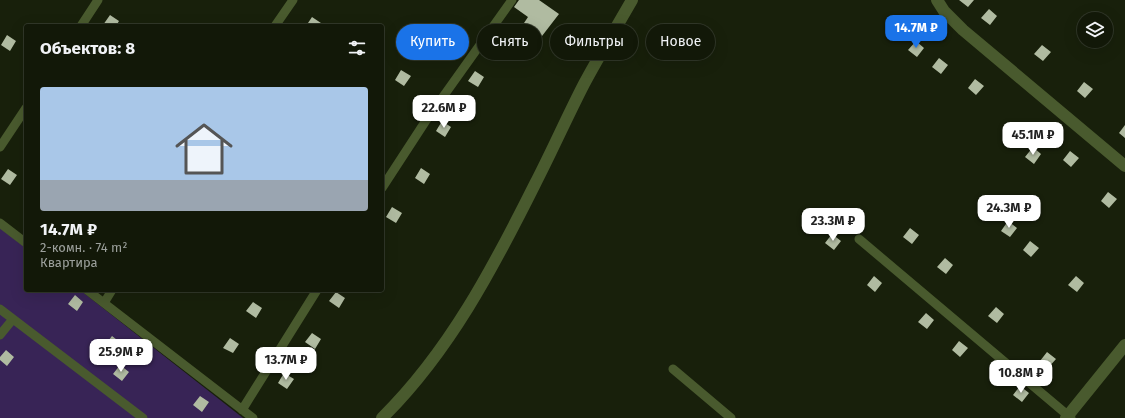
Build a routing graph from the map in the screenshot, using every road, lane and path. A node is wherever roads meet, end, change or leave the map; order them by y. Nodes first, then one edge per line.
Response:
1 (98, 0) edge
2 (293, 0) edge
3 (512, 0) edge
4 (631, 0) edge
5 (937, 0) edge
6 (82, 24) edge
7 (276, 24) edge
8 (24, 111) edge
9 (0, 146) edge
10 (1125, 166) edge
11 (384, 185) edge
12 (0, 223) edge
13 (859, 239) dead end
14 (24, 241) edge
15 (90, 292) edge
16 (111, 292) edge
17 (316, 292) edge
18 (104, 303) junction
19 (0, 309) edge
20 (13, 319) junction
21 (0, 335) edge
22 (1125, 345) edge
23 (673, 369) dead end
24 (242, 410) junction
25 (1068, 417) edge
26 (143, 418) edge
27 (253, 418) edge
28 (382, 418) edge
29 (731, 418) edge

1 - 6 lane
2 - 7 lane
3 - 11 lane
4 - 28 street
5 - 10 street
8 - 9 lane
12 - 14 lane
13 - 25 lane
15 - 18 lane
16 - 18 lane
17 - 24 lane
18 - 24 lane
19 - 20 lane
20 - 21 lane
20 - 26 lane
22 - 25 street
23 - 29 lane
24 - 27 lane

